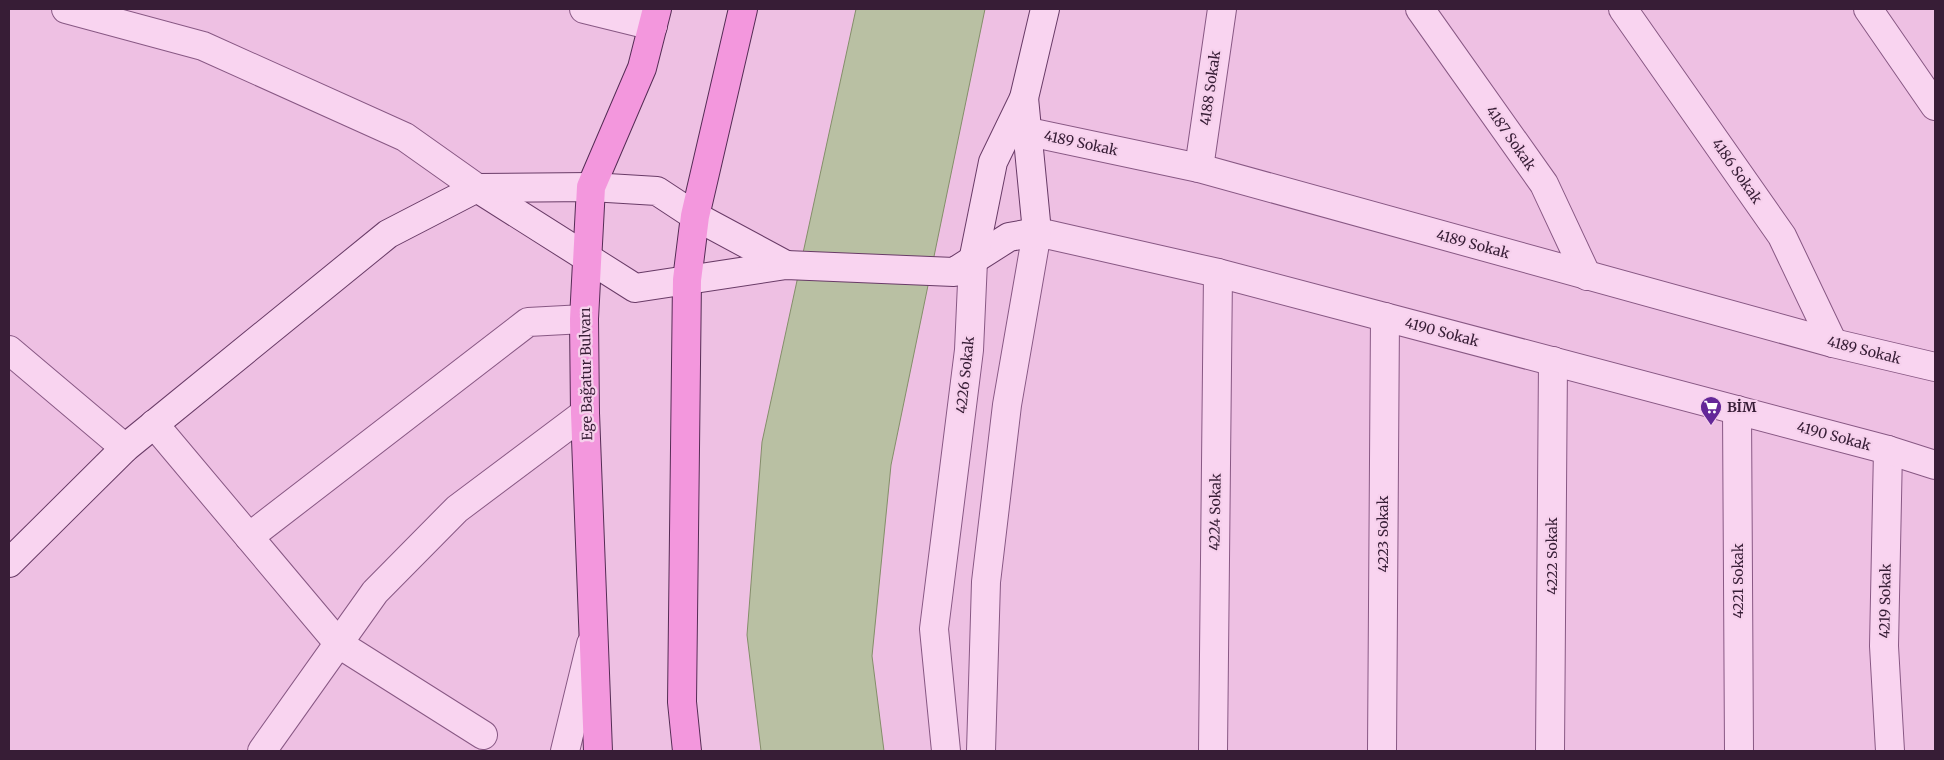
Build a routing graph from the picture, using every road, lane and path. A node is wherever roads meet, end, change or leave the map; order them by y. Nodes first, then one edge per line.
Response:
1 (66, 9) edge
2 (584, 9) edge
3 (743, 9) edge
4 (1045, 9) edge
5 (1222, 9) edge
6 (1420, 9) edge
7 (1623, 9) edge
8 (1868, 9) edge
9 (655, 17) edge
10 (1935, 106) edge
11 (1018, 130) junction
12 (1199, 168) junction
13 (591, 187) junction
14 (477, 188) junction
15 (695, 216) junction
16 (1037, 232) junction
17 (586, 259) junction
18 (786, 265) junction
19 (964, 266) junction
20 (1218, 273) junction
21 (1587, 276) junction
22 (687, 280) junction
23 (1385, 317) junction
24 (584, 318) junction
25 (1833, 343) junction
26 (9, 350) edge
27 (1553, 361) junction
28 (1935, 367) edge
29 (1737, 410) junction
30 (585, 413) junction
31 (154, 424) junction
32 (126, 448) junction
33 (1888, 450) junction
34 (1935, 465) edge
35 (249, 537) junction
36 (9, 563) edge
37 (593, 636) junction
38 (338, 644) junction
39 (483, 735) dead end
40 (262, 751) edge
41 (565, 751) edge
42 (598, 751) edge
43 (687, 751) edge
44 (946, 751) edge
45 (981, 751) edge
46 (1213, 751) edge
47 (1382, 751) edge
48 (1550, 751) edge
49 (1740, 751) edge
50 (1890, 751) edge

1 - 14 street
2 - 9 street
3 - 15 main road
4 - 11 street
5 - 12 street, 4188 Sokak
6 - 21 street, 4187 Sokak
7 - 25 street, 4186 Sokak
8 - 10 street
9 - 13 main road, Ege Bağatur Bulvarı
11 - 12 street, 4189 Sokak
11 - 16 street
11 - 19 street, 4226 Sokak
12 - 21 street, 4189 Sokak
13 - 14 street
13 - 15 street
13 - 17 main road, Ege Bağatur Bulvarı
14 - 17 street
14 - 31 street
15 - 18 street
15 - 22 main road
16 - 19 street, 4190 Sokak
16 - 20 street, 4190 Sokak
16 - 45 street
17 - 22 street
17 - 24 main road, Ege Bağatur Bulvarı
18 - 19 street
18 - 22 street
19 - 44 street, 4226 Sokak
20 - 23 street, 4190 Sokak
20 - 46 street, 4224 Sokak
21 - 25 street, 4189 Sokak
22 - 43 main road
23 - 27 street, 4190 Sokak
23 - 47 street, 4223 Sokak
24 - 30 main road, Ege Bağatur Bulvarı
24 - 35 street
25 - 28 street, 4189 Sokak
26 - 32 street
27 - 29 street, 4190 Sokak
27 - 48 street, 4222 Sokak
29 - 33 street, 4190 Sokak
29 - 49 street, 4221 Sokak
30 - 37 main road, Ege Bağatur Bulvarı
30 - 38 street
31 - 32 street
31 - 35 street
32 - 36 street
33 - 34 street, 4190 Sokak
33 - 50 street, 4219 Sokak
35 - 38 street
37 - 41 street
37 - 42 main road, Ege Bağatur Bulvarı
38 - 39 street
38 - 40 street

